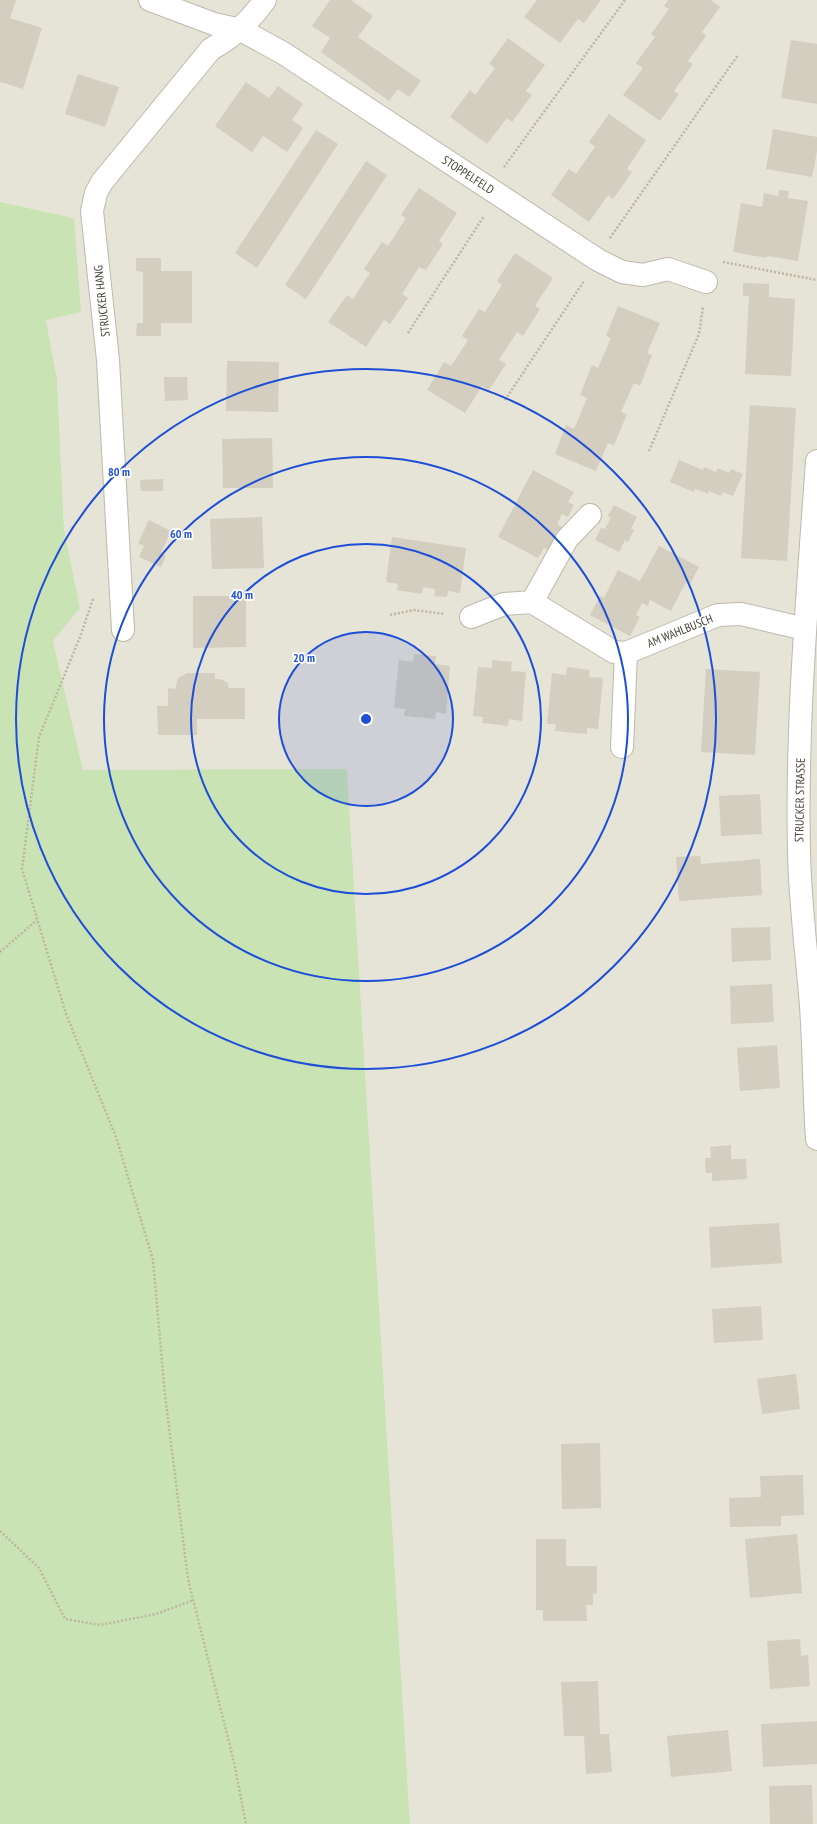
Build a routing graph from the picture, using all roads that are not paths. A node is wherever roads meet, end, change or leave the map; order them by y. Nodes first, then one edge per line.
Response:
1 (150, 0) edge
2 (265, 0) edge
3 (241, 30) junction
4 (706, 282) road end
5 (817, 461) edge
6 (590, 515) dead end
7 (532, 602) junction
8 (471, 617) road end
9 (805, 629) junction
10 (123, 630) dead end
11 (626, 653) junction
12 (622, 747) dead end
13 (817, 1139) edge

1 - 3 street, STOPPELFELD
2 - 3 street, STRUCKER HANG
3 - 4 street, STOPPELFELD
3 - 10 street, STRUCKER HANG
5 - 9 street, STRUCKER STRASSE
6 - 7 street
7 - 8 street
7 - 11 street
9 - 11 street, AM WAHLBUSCH
9 - 13 street, STRUCKER STRASSE
11 - 12 street

